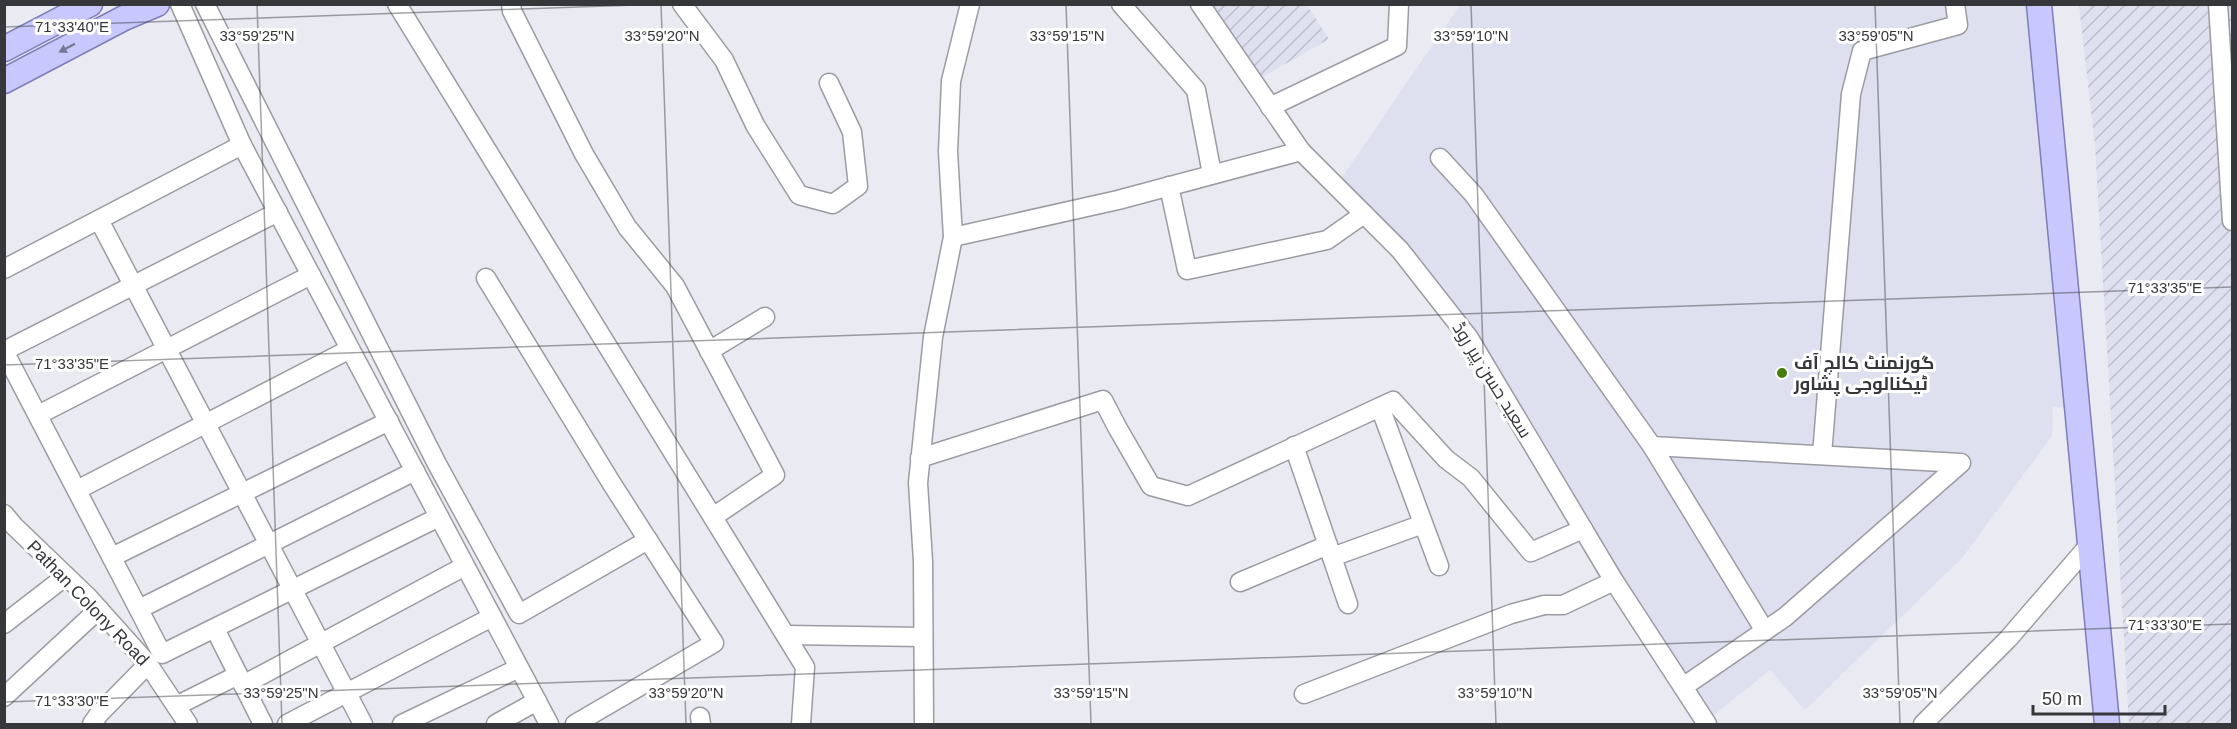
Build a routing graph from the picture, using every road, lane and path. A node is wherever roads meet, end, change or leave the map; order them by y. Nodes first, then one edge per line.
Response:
1 (90, 4) edge
2 (158, 4) edge
3 (180, 4) edge
4 (205, 4) edge
5 (397, 4) edge
6 (511, 4) edge
7 (682, 4) edge
8 (970, 4) edge
9 (1121, 4) edge
10 (1200, 4) edge
11 (1399, 4) edge
12 (1955, 4) edge
13 (2039, 4) edge
14 (2218, 4) edge
15 (4, 49) edge
16 (4, 81) edge
17 (829, 83) dead end
18 (1270, 107) junction
19 (242, 145) junction
20 (1301, 151) junction
21 (2230, 152) edge
22 (1440, 158) dead end
23 (1212, 174) junction
24 (1169, 186) junction
25 (278, 212) junction
26 (1364, 214) junction
27 (99, 220) junction
28 (2232, 221) edge
29 (953, 237) junction
30 (4, 269) edge
31 (311, 275) junction
32 (486, 278) dead end
33 (133, 284) junction
34 (765, 317) dead end
35 (166, 348) junction
36 (350, 349) junction
37 (4, 351) edge
38 (709, 351) junction
39 (1380, 407) junction
40 (38, 415) junction
41 (388, 421) junction
42 (206, 424) junction
43 (1294, 446) junction
44 (1653, 446) junction
45 (1822, 454) junction
46 (920, 458) junction
47 (415, 471) junction
48 (77, 490) junction
49 (242, 493) junction
50 (4, 514) edge
51 (439, 517) junction
52 (713, 517) junction
53 (1423, 524) junction
54 (1583, 529) junction
55 (648, 540) junction
56 (268, 543) junction
57 (2090, 544) junction
58 (1330, 551) junction
59 (112, 557) junction
60 (465, 566) junction
61 (1439, 566) dead end
62 (66, 576) junction
63 (1614, 581) junction
64 (1240, 582) dead end
65 (293, 590) junction
66 (1348, 604) dead end
67 (99, 609) junction
68 (139, 609) junction
69 (492, 617) junction
70 (4, 624) edge
71 (215, 629) junction
72 (1765, 631) junction
73 (786, 635) junction
74 (923, 637) junction
75 (321, 643) junction
76 (148, 664) junction
77 (519, 668) junction
78 (241, 680) junction
79 (1683, 687) junction
80 (347, 693) junction
81 (1304, 694) dead end
82 (4, 697) edge
83 (537, 701) junction
84 (176, 706) junction
85 (92, 724) edge
86 (188, 724) edge
87 (263, 724) edge
88 (286, 724) edge
89 (363, 724) edge
90 (402, 724) edge
91 (495, 724) edge
92 (549, 724) edge
93 (575, 724) edge
94 (801, 724) edge
95 (924, 724) edge
96 (1707, 724) edge
97 (1923, 724) edge
98 (2107, 724) edge

1 - 15 main road
2 -> 16 main road
3 - 19 street
4 - 55 street
5 - 52 street
6 - 38 street
7 - 17 street
8 - 29 street
9 - 23 street
10 - 18 street, سعید حسن پیر روڈ
11 - 18 street
12 - 45 street
13 - 57 main road
14 - 21 street
18 - 20 street, سعید حسن پیر روڈ
19 - 25 street
19 - 27 street
20 - 23 street
20 - 26 street, سعید حسن پیر روڈ
21 - 28 street
22 - 44 street
23 - 24 street
24 - 26 street
24 - 29 street
25 - 31 street
25 - 33 street
26 - 54 street, سعید حسن پیر روڈ
27 - 30 street
27 - 33 street
29 - 46 street
31 - 35 street
31 - 36 street
32 - 55 street
33 - 35 street
33 - 37 street
34 - 38 street
35 - 40 street
35 - 42 street
36 - 41 street
36 - 42 street
37 - 40 street
38 - 52 street
39 - 43 street
39 - 53 street
39 - 54 street
40 - 48 street
41 - 47 street
41 - 49 street
42 - 48 street
42 - 49 street
43 - 46 street
43 - 58 street
44 - 45 street
44 - 72 street
45 - 72 street
46 - 74 street
47 - 51 street
47 - 56 street
48 - 59 street
49 - 56 street
49 - 59 street
50 - 62 street, Pathan Colony Road
51 - 60 street
51 - 65 street
52 - 73 street
53 - 58 street
53 - 61 street
54 - 63 street, سعید حسن پیر روڈ
55 - 93 street
56 - 65 street
56 - 68 street
57 - 97 street
57 - 98 main road
58 - 64 street
58 - 66 street
59 - 68 street
60 - 69 street
60 - 75 street
62 - 67 street, Pathan Colony Road
62 - 70 street
63 - 79 street, سعید حسن پیر روڈ
63 - 81 street
65 - 71 street
65 - 75 street
67 - 76 street, Pathan Colony Road
67 - 82 street
68 - 71 street
69 - 77 street
69 - 80 street
71 - 78 street
72 - 79 street
73 - 74 street
73 - 94 street
74 - 95 street
75 - 78 street
75 - 80 street
76 - 84 street, Pathan Colony Road
76 - 85 street
77 - 83 street
77 - 90 street
78 - 84 street
78 - 87 street
79 - 96 street, سعید حسن پیر روڈ
80 - 88 street
80 - 89 street
83 - 91 street
83 - 92 street
84 - 86 street, Pathan Colony Road

